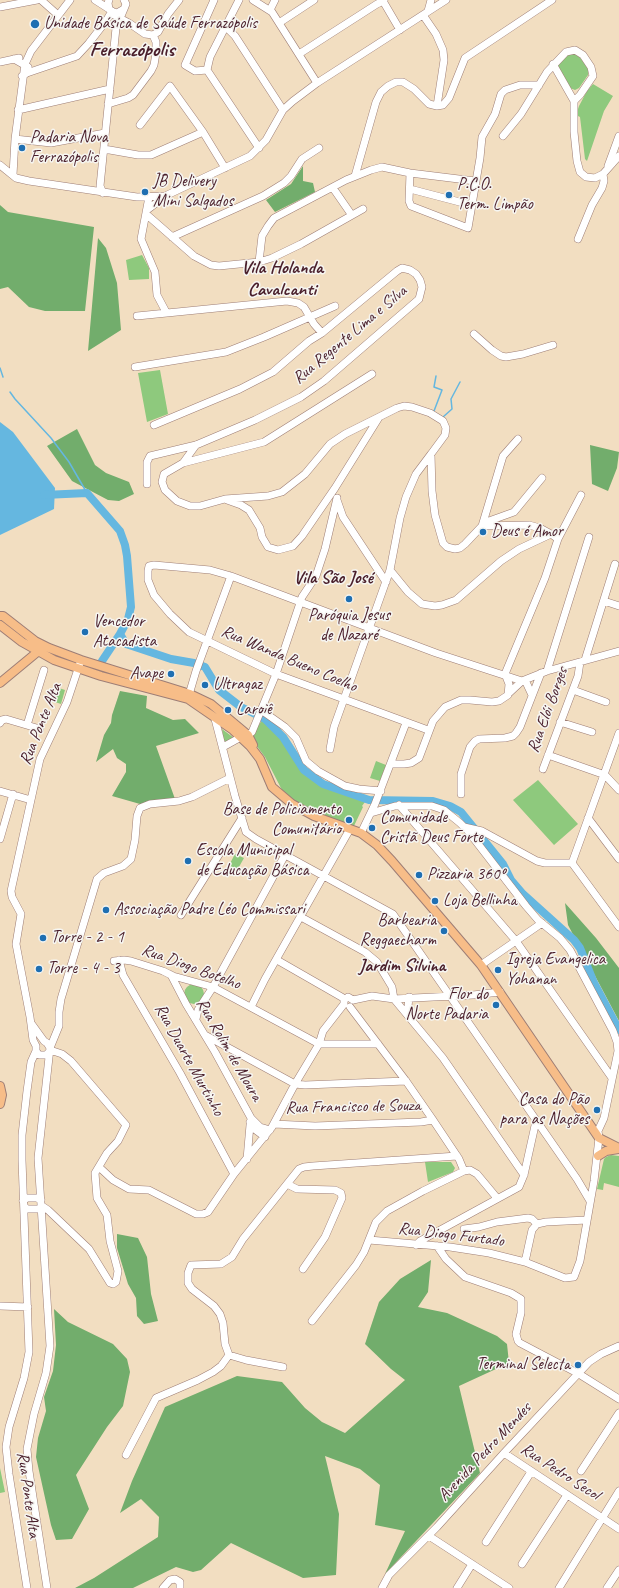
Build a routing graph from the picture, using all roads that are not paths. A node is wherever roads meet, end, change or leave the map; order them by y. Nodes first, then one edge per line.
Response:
1 (37, 0) edge
2 (41, 0) edge
3 (70, 0) edge
4 (109, 0) edge
5 (180, 0) edge
6 (214, 0) edge
7 (238, 0) edge
8 (253, 0) edge
9 (275, 0) edge
10 (314, 0) edge
11 (384, 0) edge
12 (431, 0) edge
13 (552, 0) edge
14 (96, 1) edge
15 (443, 1) edge
16 (126, 4) edge
17 (0, 7) edge
18 (270, 10) junction
19 (426, 13) junction
20 (58, 15) junction
21 (114, 17) junction
22 (279, 23) junction
23 (226, 26) junction
24 (400, 30) junction
25 (153, 35) junction
26 (299, 54) junction
27 (26, 61) junction
28 (0, 62) edge
29 (553, 64) junction
30 (42, 68) junction
31 (207, 70) junction
32 (22, 76) junction
33 (317, 83) junction
34 (539, 85) junction
35 (110, 89) junction
36 (574, 101) junction
37 (108, 104) junction
38 (437, 106) junction
39 (18, 110) junction
40 (283, 110) junction
41 (140, 125) dead end
42 (203, 132) junction
43 (105, 133) junction
44 (503, 136) dead end
45 (619, 136) edge
46 (15, 139) junction
47 (259, 148) junction
48 (319, 148) dead end
49 (104, 149) junction
50 (619, 156) edge
51 (0, 165) edge
52 (225, 168) junction
53 (607, 169) junction
54 (410, 173) junction
55 (13, 175) junction
56 (355, 176) junction
57 (475, 181) junction
58 (101, 182) junction
59 (333, 188) junction
60 (410, 189) junction
61 (92, 191) junction
62 (103, 193) junction
63 (119, 194) junction
64 (165, 196) junction
65 (137, 197) junction
66 (149, 197) junction
67 (471, 205) junction
68 (363, 209) dead end
69 (146, 212) junction
70 (351, 214) junction
71 (172, 237) junction
72 (578, 239) dead end
73 (259, 262) junction
74 (335, 306) dead end
75 (166, 312) junction
76 (137, 316) dead end
77 (310, 316) junction
78 (314, 324) junction
79 (322, 333) junction
80 (474, 334) dead end
81 (309, 341) junction
82 (553, 345) dead end
83 (135, 367) dead end
84 (372, 374) dead end
85 (378, 418) junction
86 (154, 425) dead end
87 (518, 438) dead end
88 (196, 445) junction
89 (431, 454) junction
90 (183, 463) junction
91 (542, 478) dead end
92 (146, 484) dead end
93 (335, 488) junction
94 (581, 495) dead end
95 (336, 498) junction
96 (225, 499) junction
97 (482, 526) junction
98 (551, 534) junction
99 (589, 537) dead end
100 (558, 539) junction
101 (615, 564) dead end
102 (390, 570) junction
103 (231, 576) junction
104 (386, 582) junction
105 (604, 601) junction
106 (301, 602) junction
107 (619, 606) edge
108 (1, 615) edge
109 (0, 625) edge
110 (369, 628) junction
111 (208, 642) junction
112 (45, 646) junction
113 (619, 651) edge
114 (37, 652) junction
115 (81, 660) junction
116 (583, 661) junction
117 (78, 669) junction
118 (44, 670) dead end
119 (544, 672) junction
120 (276, 674) junction
121 (505, 674) junction
122 (523, 680) junction
123 (0, 683) edge
124 (573, 690) junction
125 (508, 695) junction
126 (532, 695) junction
127 (189, 697) junction
128 (344, 699) junction
129 (606, 702) dead end
130 (260, 712) junction
131 (215, 719) junction
132 (560, 722) junction
133 (0, 723) edge
134 (406, 723) junction
135 (27, 725) junction
136 (40, 729) dead end
137 (428, 730) junction
138 (592, 732) dead end
139 (619, 733) edge
140 (244, 736) junction
141 (223, 747) junction
142 (330, 749) dead end
143 (548, 755) junction
144 (391, 764) junction
145 (543, 769) dead end
146 (605, 775) junction
147 (230, 778) junction
148 (619, 790) edge
149 (0, 791) edge
150 (380, 793) junction
151 (13, 794) junction
152 (461, 794) dead end
153 (31, 800) junction
154 (399, 805) junction
155 (371, 813) junction
156 (242, 818) junction
157 (588, 818) junction
158 (467, 827) junction
159 (350, 829) junction
160 (246, 832) junction
161 (361, 833) junction
162 (232, 834) junction
163 (0, 839) edge
164 (285, 855) junction
165 (619, 859) edge
166 (572, 863) junction
167 (324, 876) junction
168 (181, 915) dead end
169 (301, 917) junction
170 (542, 923) junction
171 (619, 927) edge
172 (516, 941) junction
173 (117, 960) joint
174 (277, 960) junction
175 (481, 965) junction
176 (171, 975) junction
177 (190, 980) junction
178 (204, 984) junction
179 (213, 988) junction
180 (500, 992) junction
181 (181, 994) junction
182 (462, 995) junction
183 (450, 996) junction
184 (409, 998) junction
185 (394, 999) junction
186 (204, 1000) junction
187 (348, 1002) junction
188 (186, 1004) junction
189 (252, 1007) junction
190 (460, 1012) junction
191 (410, 1018) junction
192 (196, 1020) junction
193 (31, 1023) junction
194 (205, 1035) junction
195 (319, 1042) junction
196 (49, 1044) junction
197 (378, 1044) junction
198 (36, 1049) junction
199 (612, 1078) junction
200 (406, 1081) junction
201 (295, 1084) junction
202 (0, 1086) edge
203 (0, 1104) edge
204 (433, 1120) junction
205 (250, 1121) junction
206 (536, 1121) junction
207 (272, 1127) junction
208 (599, 1135) junction
209 (265, 1137) junction
210 (619, 1143) edge
211 (619, 1149) edge
212 (457, 1156) junction
213 (598, 1156) junction
214 (247, 1159) junction
215 (99, 1167) junction
216 (464, 1171) junction
217 (234, 1174) junction
218 (524, 1174) junction
219 (577, 1179) junction
220 (594, 1181) junction
221 (287, 1184) junction
222 (497, 1198) junction
223 (590, 1201) junction
224 (41, 1203) junction
225 (24, 1204) junction
226 (587, 1220) junction
227 (537, 1224) junction
228 (464, 1229) dead end
229 (369, 1240) junction
230 (416, 1245) junction
231 (437, 1246) junction
232 (525, 1262) junction
233 (303, 1269) dead end
234 (0, 1306) edge
235 (28, 1307) junction
236 (312, 1321) dead end
237 (619, 1346) edge
238 (229, 1355) junction
239 (283, 1367) dead end
240 (579, 1374) junction
241 (619, 1399) edge
242 (619, 1413) edge
243 (504, 1454) junction
244 (126, 1455) dead end
245 (581, 1471) dead end
246 (531, 1472) junction
247 (619, 1491) edge
248 (567, 1495) junction
249 (602, 1518) junction
250 (619, 1530) edge
251 (429, 1536) junction
252 (486, 1542) dead end
253 (472, 1564) junction
254 (522, 1564) dead end
255 (619, 1570) edge
256 (508, 1587) edge
257 (27, 1588) edge
258 (47, 1588) edge
259 (163, 1588) edge
260 (180, 1588) edge
261 (382, 1588) edge
262 (457, 1588) edge
263 (559, 1588) edge
264 (607, 1588) edge

1 - 17 street
2 - 20 street
3 - 20 street
4 - 14 street
4 - 21 street
5 - 25 street
6 - 31 street
7 - 23 street
8 - 18 street
9 - 18 street
10 - 22 street
11 - 24 street
11 - 26 street
12 - 19 street
13 - 38 street
14 - 21 street
15 - 19 street
16 - 21 street
16 - 21 street
18 - 22 street
19 - 24 street
19 - 38 street
20 - 27 street
21 - 25 street
21 - 30 street
21 - 35 street
22 - 26 street
23 - 31 street
23 - 40 street
24 - 33 street
25 - 37 street
26 - 33 street
27 - 28 street
27 - 30 street
27 - 32 street
29 - 34 street
29 - 36 street
29 - 36 street
30 - 32 street
31 - 47 street
32 - 39 street
33 - 40 street
34 - 44 street
34 - 57 street
35 - 37 street
35 - 39 street
36 - 53 street
37 - 43 street
38 - 56 street
39 - 46 street
40 - 47 street
41 - 42 street
42 - 49 street
42 - 52 street
43 - 46 street
43 - 49 street
45 - 53 street
46 - 55 street
47 - 52 street
48 - 71 street
49 - 58 street
50 - 53 street
51 - 55 street
52 - 64 street
53 - 72 street
54 - 56 street
54 - 57 street
54 - 60 street
55 - 61 street
56 - 59 street
57 - 67 street
58 - 61 street
58 - 62 street
58 - 63 street
59 - 70 street
59 - 73 street
60 - 67 street
60 - 67 street
61 - 62 street
62 - 63 street
63 - 65 street
64 - 66 street
64 - 69 street
65 - 66 street
65 - 69 street
66 - 69 street
68 - 70 street
69 - 71 street
69 - 75 street
70 - 73 street
71 - 73 street
74 - 77 street
75 - 76 street
75 - 77 street
77 - 78 street
77 - 83 street
78 - 79 street
78 - 81 street
79 - 81 street, Rua Regente Lima e Silva
79 - 88 street, Rua Regente Lima e Silva
80 - 82 street
81 - 86 street, Rua Regente Lima e Silva
84 - 90 street
85 - 89 street
85 - 93 street
85 - 96 street
87 - 97 street
88 - 90 street
88 - 92 street, Rua Regente Lima e Silva
89 - 97 street
89 - 102 street
90 - 96 street
91 - 97 street
93 - 95 street
93 - 96 street
94 - 100 street
95 - 104 street
95 - 106 street
97 - 98 street
98 - 100 street
98 - 102 street
99 - 119 street
100 - 121 street
101 - 105 street, Rua Elói Borges
102 - 104 street
103 - 106 street
103 - 111 street
103 - 111 street, Rua Wanda Bueno Coelho
104 - 110 street
105 - 107 street
105 - 116 street, Rua Elói Borges
106 - 110 street
106 - 120 street
108 - 112 main road
109 - 114 main road
110 - 121 street
110 - 128 street
111 - 120 street, Rua Wanda Bueno Coelho
111 - 127 street
112 - 114 main road
112 - 115 main road
113 - 116 street
114 - 117 main road
114 - 123 main road
115 - 117 street, Rua Ponte Alta
115 - 127 main road
116 - 119 street
116 - 124 street, Rua Elói Borges
117 - 127 main road
117 - 153 street, Rua Ponte Alta
118 - 135 street
119 - 122 street
119 - 126 street
120 - 128 street, Rua Wanda Bueno Coelho
120 - 130 street
121 - 122 street
121 - 125 street
122 - 125 street
122 - 126 street
124 - 129 street
124 - 132 street, Rua Elói Borges
125 - 137 street
126 - 152 street
127 - 131 main road
127 - 140 main road
128 - 134 street, Rua Wanda Bueno Coelho
128 - 142 street
130 - 140 street
130 - 150 street
131 - 140 main road
131 - 141 street
132 - 138 street
132 - 143 street, Rua Elói Borges
133 - 135 street
134 - 137 street, Rua Wanda Bueno Coelho
134 - 144 street
135 - 136 street
137 - 144 street
139 - 146 street
140 - 141 street
140 - 159 main road
141 - 147 street
143 - 145 street, Rua Elói Borges
143 - 146 street
144 - 150 street
146 - 148 street
146 - 157 street
147 - 156 street
147 - 196 street
149 - 151 street
150 - 155 street
151 - 153 street
151 - 163 street
153 - 193 street, Rua Ponte Alta
154 - 155 street
154 - 158 street
154 - 172 street
155 - 161 street
156 - 160 street
156 - 162 street
157 - 165 street
157 - 166 street
158 - 166 street
158 - 170 street
159 - 161 main road
159 - 167 street
160 - 162 street
160 - 164 street
161 - 175 main road
162 - 168 street
164 - 167 street
164 - 179 street
166 - 171 street
167 - 169 street
167 - 183 street
169 - 174 street
169 - 185 street
170 - 172 street
170 - 199 street
172 - 175 street
172 - 199 street
173 - 176 street, Rua Diogo Botelho
173 - 217 street, Rua Duarte Murtinho
174 - 187 street
174 - 189 street
175 - 180 main road
176 - 177 street, Rua Diogo Botelho
176 - 181 street, Rua Rolim de Moura
177 - 178 street, Rua Diogo Botelho
177 - 181 street
178 - 179 street, Rua Diogo Botelho
178 - 186 street
179 - 186 street
179 - 189 street, Rua Diogo Botelho
180 - 182 street
180 - 208 main road
181 - 188 street, Rua Rolim de Moura
182 - 183 street
182 - 190 street
183 - 184 street
183 - 190 street
184 - 185 street
184 - 191 street
185 - 187 street
185 - 191 street
186 - 188 street
186 - 192 street
187 - 195 street
187 - 197 street
188 - 192 street, Rua Rolim de Moura
189 - 195 street, Rua Diogo Botelho
190 - 206 street
191 - 218 street
192 - 194 street, Rua Rolim de Moura
193 - 196 street, Rua Ponte Alta
193 - 198 street, Rua Ponte Alta
194 - 201 street
194 - 205 street, Rua Rolim de Moura
195 - 197 street
195 - 201 street
196 - 198 street
196 - 198 street
196 - 215 street
196 - 224 street
197 - 200 street
198 - 225 street, Rua Ponte Alta
199 - 208 street
200 - 201 street
200 - 204 street
201 - 207 street
202 - 203 main road
204 - 207 street, Rua Francisco de Souza
204 - 212 street
205 - 207 street, Rua Rolim de Moura
205 - 209 street, Rua Rolim de Moura
205 - 214 street
206 - 218 street
206 - 219 street
207 - 209 street
208 - 210 main road
208 - 211 main road
208 - 213 street
209 - 214 street
211 - 213 main road
212 - 216 street
212 - 221 street
213 - 220 street
214 - 217 street
215 - 217 street
215 - 224 street
216 - 222 street
216 - 229 street
218 - 222 street
219 - 220 street
219 - 223 street
220 - 223 street
221 - 233 street
221 - 238 street
222 - 230 street
223 - 226 street
224 - 225 street
224 - 225 street
224 - 258 street
225 - 235 street, Rua Ponte Alta
226 - 227 street
226 - 232 street, Rua Diogo Furtado
227 - 228 street
227 - 232 street
229 - 230 street, Rua Diogo Furtado
229 - 236 street
230 - 231 street, Rua Diogo Furtado
231 - 232 street, Rua Diogo Furtado
231 - 240 street
234 - 235 street
235 - 257 street, Rua Ponte Alta
237 - 240 street, Avenida Pedro Mendes
238 - 239 street
238 - 244 street
240 - 241 street
240 - 243 street, Avenida Pedro Mendes
242 - 245 street
243 - 246 street, Rua Pedro Secol
243 - 251 street, Avenida Pedro Mendes
246 - 248 street, Rua Pedro Secol
246 - 252 street
247 - 249 street
248 - 249 street, Rua Pedro Secol
248 - 254 street
249 - 250 street, Rua Pedro Secol
249 - 263 street
251 - 253 street
251 - 261 street, Avenida Pedro Mendes
253 - 256 street
253 - 262 street
255 - 264 street
259 - 260 street

